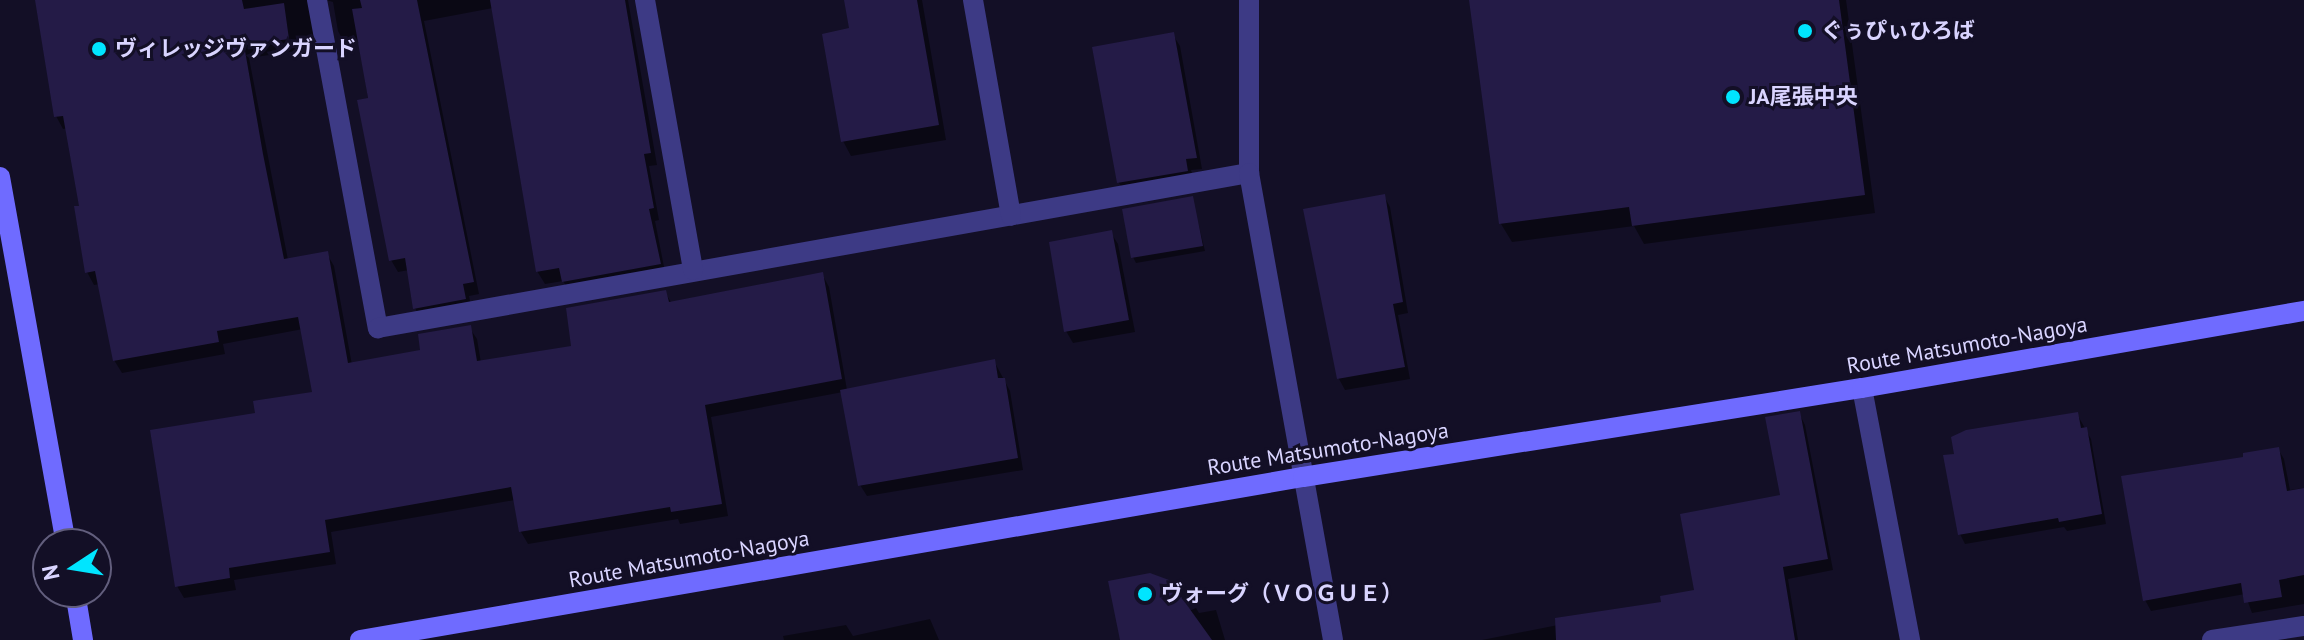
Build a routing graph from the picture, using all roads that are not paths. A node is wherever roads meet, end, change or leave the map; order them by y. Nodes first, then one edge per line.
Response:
1 (317, 0) edge
2 (645, 0) edge
3 (973, 0) edge
4 (1249, 0) edge
5 (1249, 173) junction
6 (0, 177) edge
7 (1011, 216) junction
8 (693, 270) junction
9 (2304, 311) edge
10 (1862, 388) junction
11 (1303, 477) junction
12 (63, 528) edge
13 (78, 608) edge
14 (2304, 626) edge
15 (83, 640) edge
16 (360, 640) edge
17 (1333, 640) edge
18 (1910, 640) edge
19 (2212, 640) edge

1 - 8 street
2 - 8 street
3 - 7 street
4 - 5 street
5 - 7 street
5 - 11 street
6 - 12 main road
7 - 8 street
9 - 10 main road, Route Matsumoto-Nagoya
10 - 11 main road, Route Matsumoto-Nagoya
10 - 18 street
11 - 16 main road, Route Matsumoto-Nagoya
11 - 17 street
13 - 15 main road
14 - 19 street

